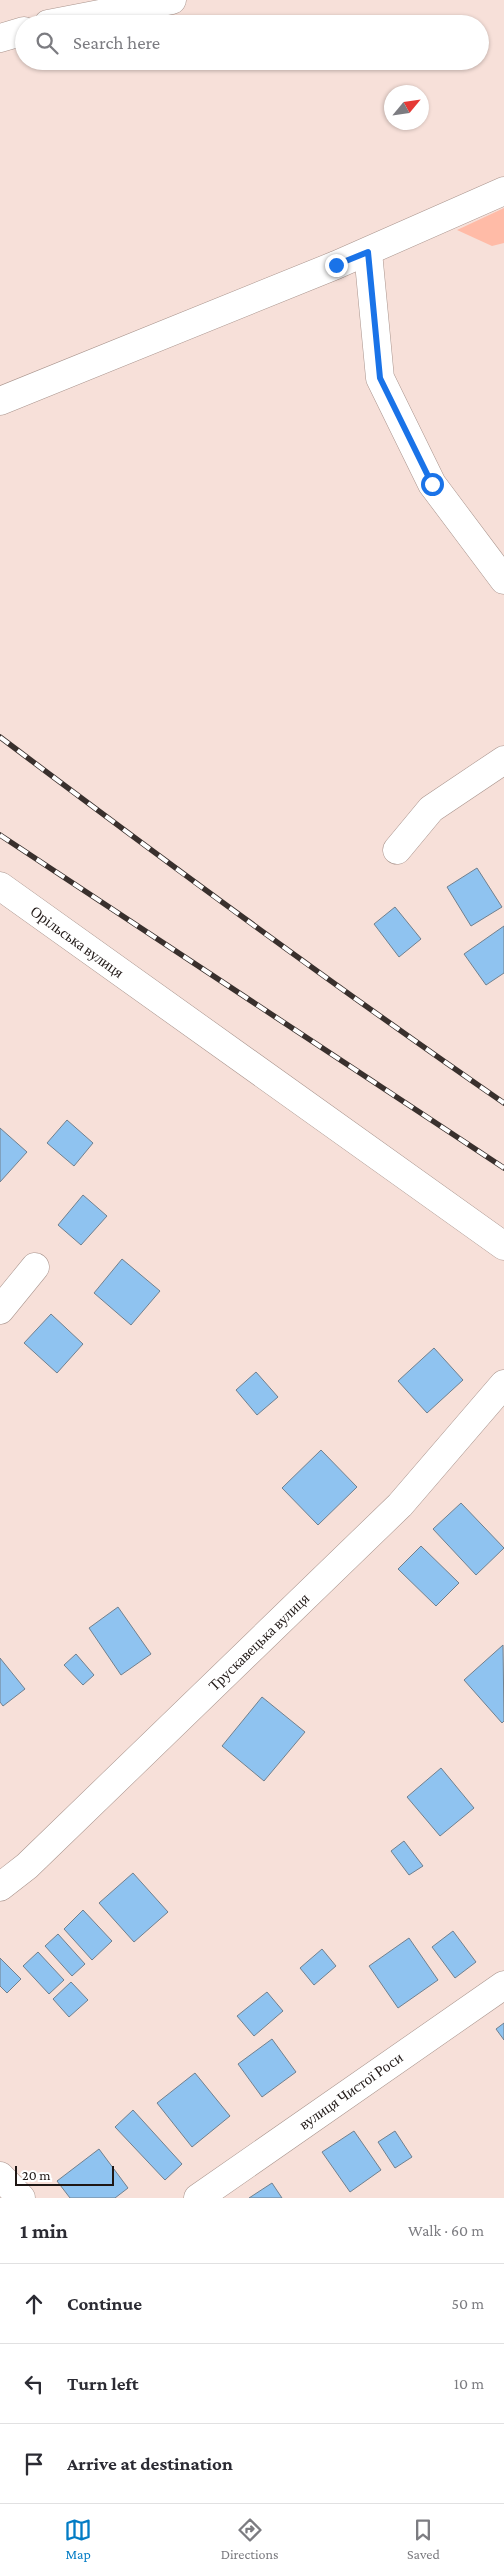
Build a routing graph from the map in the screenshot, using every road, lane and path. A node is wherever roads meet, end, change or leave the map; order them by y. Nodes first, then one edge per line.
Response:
1 (172, 0) edge
2 (94, 15) edge
3 (15, 34) edge
4 (0, 38) edge
5 (504, 191) edge
6 (368, 252) junction
7 (0, 401) edge
8 (504, 580) edge
9 (504, 760) edge
10 (397, 850) dead end
11 (0, 886) edge
12 (504, 1246) edge
13 (35, 1267) dead end
14 (0, 1310) edge
15 (504, 1384) edge
16 (0, 1886) edge
17 (504, 1985) edge
18 (0, 2176) edge
19 (21, 2198) edge
20 (198, 2198) edge

1 - 2 street
3 - 4 street
5 - 6 street
6 - 7 street
6 - 8 street
9 - 10 street
11 - 12 street, Орільська вулиця
13 - 14 street
15 - 16 street, Трускавецька вулиця
17 - 20 street, вулиця Чистої Роси
18 - 19 street

